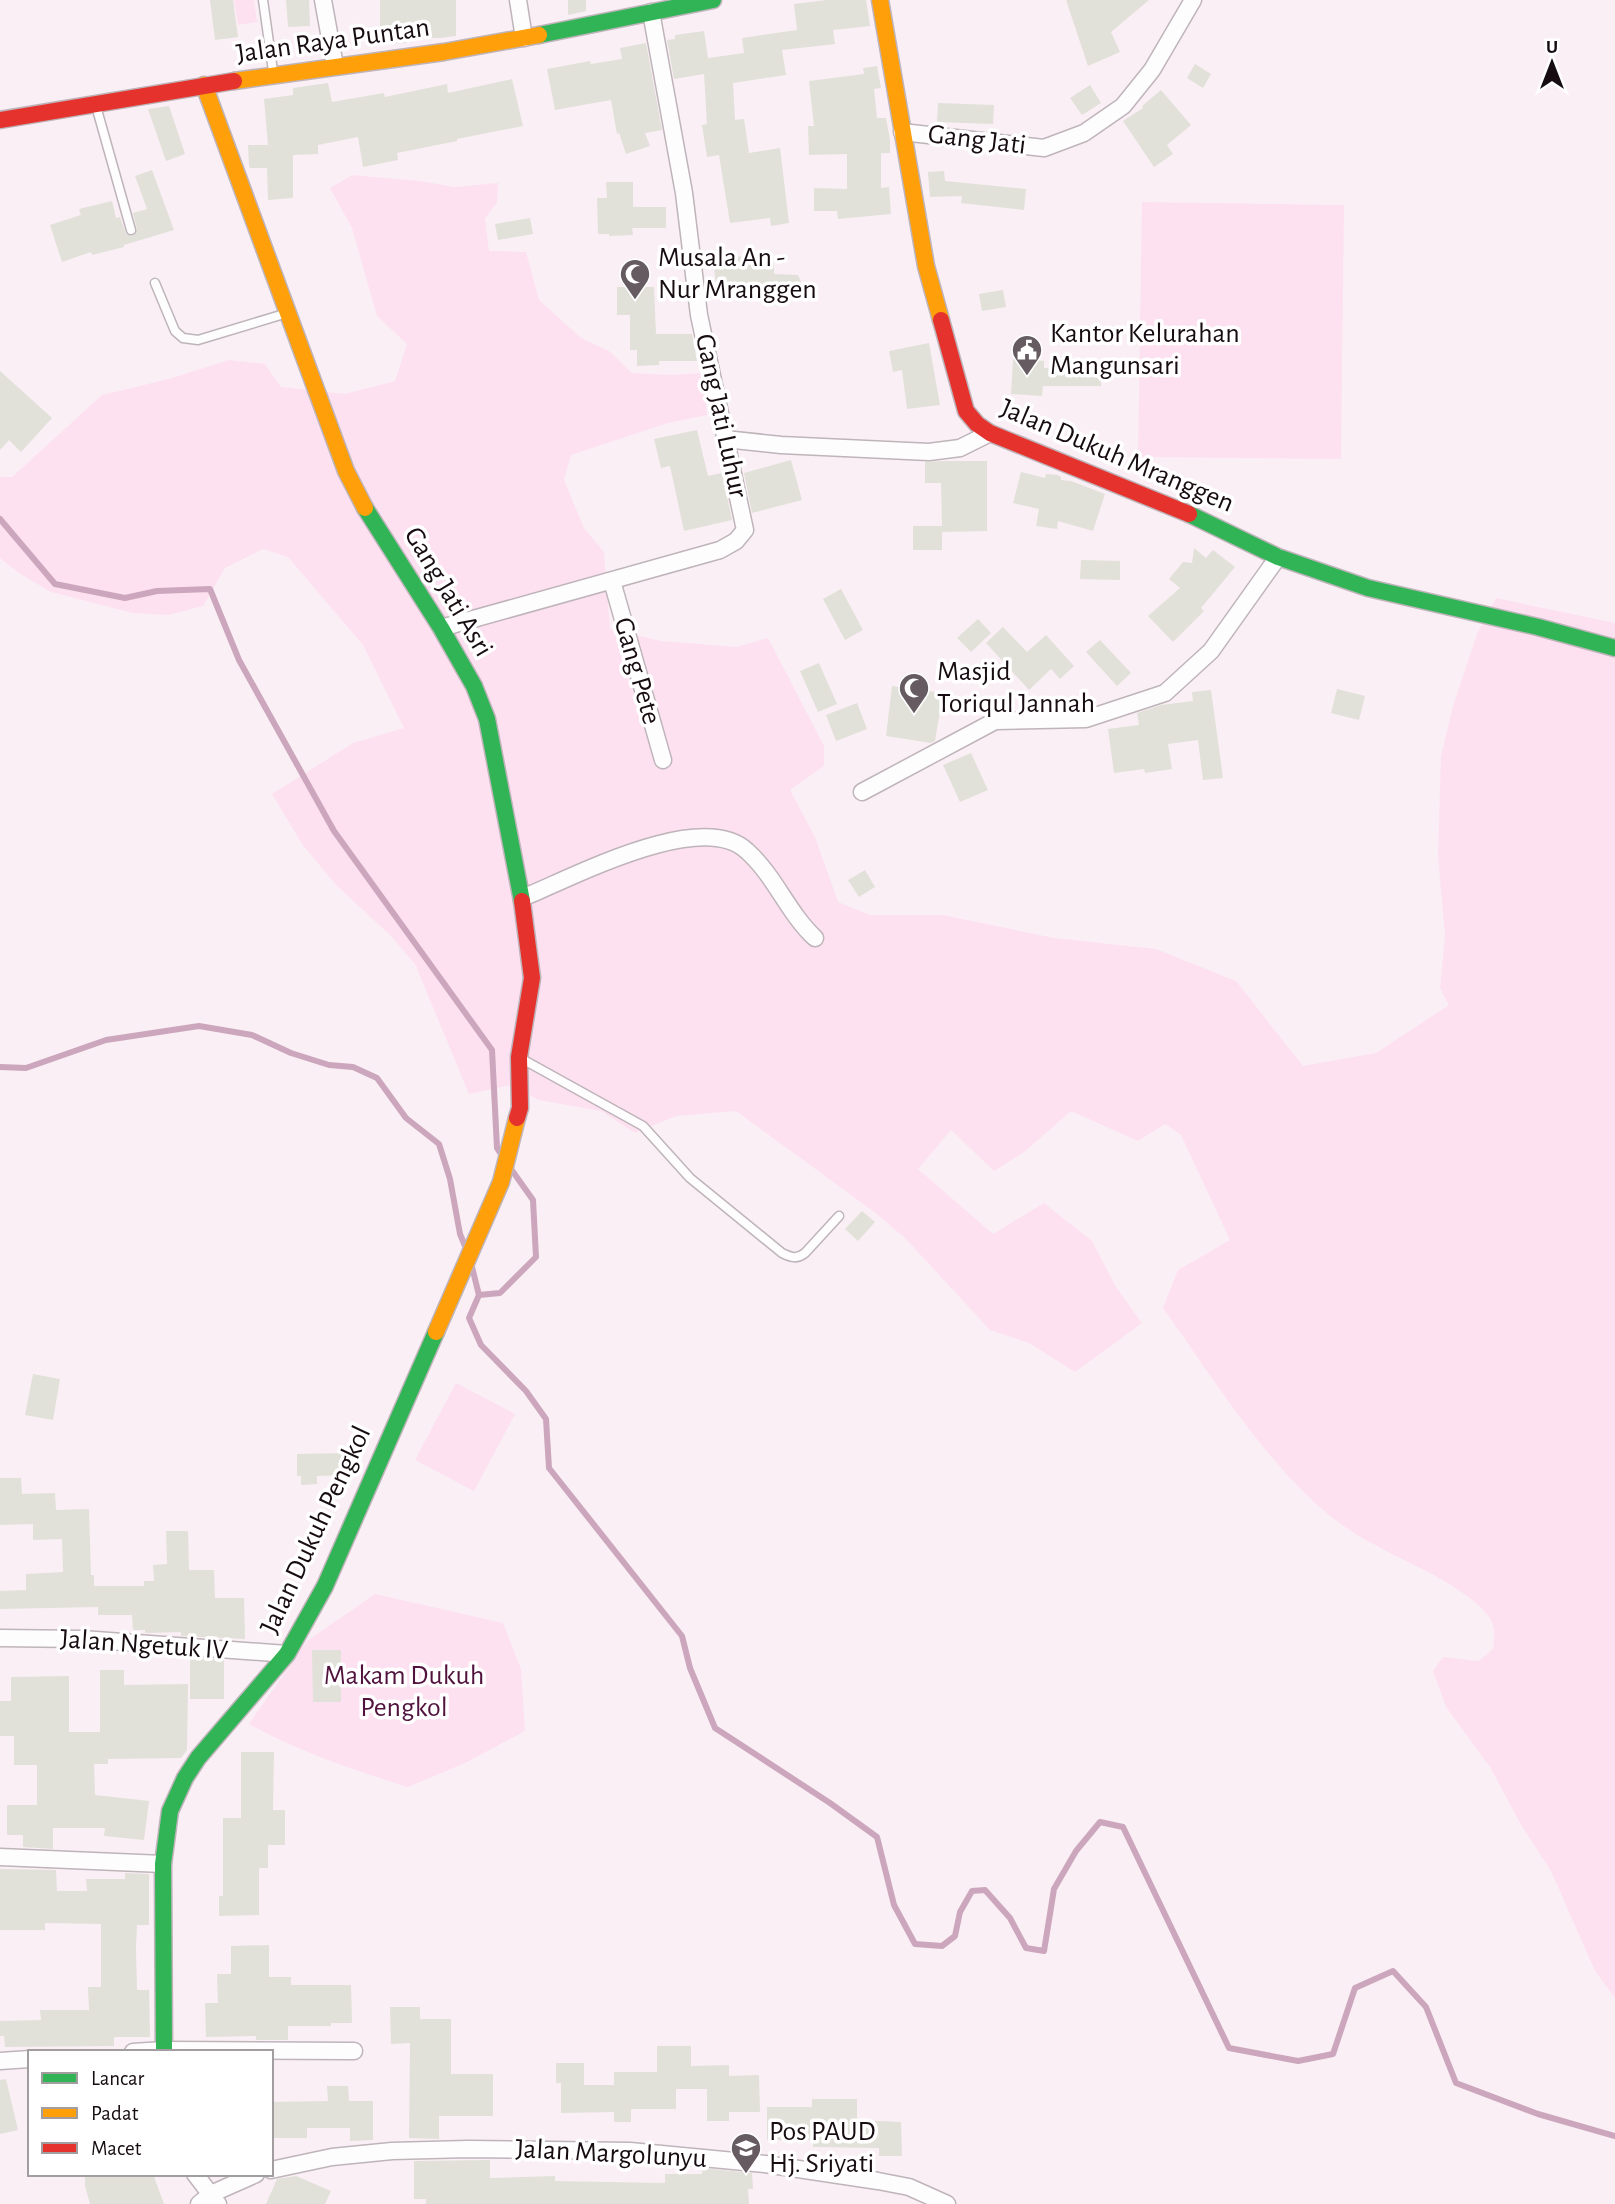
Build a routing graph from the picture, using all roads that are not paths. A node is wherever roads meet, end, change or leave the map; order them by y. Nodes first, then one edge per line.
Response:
1 (263, 0) edge
2 (323, 0) edge
3 (518, 0) edge
4 (713, 0) edge
5 (880, 0) edge
6 (1192, 0) edge
7 (651, 12) junction
8 (524, 38) junction
9 (335, 66) junction
10 (273, 74) junction
11 (204, 85) junction
12 (96, 103) junction
13 (0, 120) edge
14 (902, 132) junction
15 (131, 230) dead end
16 (155, 283) dead end
17 (289, 312) junction
18 (990, 433) junction
19 (725, 439) junction
20 (745, 530) joint
21 (1278, 556) junction
22 (612, 581) junction
23 (442, 628) junction
24 (1615, 648) edge
25 (663, 760) dead end
26 (862, 792) dead end
27 (522, 898) junction
28 (815, 938) dead end
29 (519, 1057) junction
30 (509, 1151) joint
31 (839, 1216) dead end
32 (0, 1638) edge
33 (287, 1654) junction
34 (0, 1857) edge
35 (163, 1864) junction
36 (164, 2050) edge
37 (273, 2051) edge
38 (354, 2051) dead end
39 (28, 2059) edge
40 (0, 2061) edge
41 (273, 2170) edge
42 (196, 2176) edge
43 (253, 2176) edge
44 (209, 2201) edge
45 (947, 2204) edge

1 - 10 lane
2 - 9 street
3 - 8 street
4 - 7 street, Jalan Raya Puntan
5 - 14 street, Jalan Dukuh Mranggen
6 - 14 street, Gang Jati
7 - 8 street, Jalan Raya Puntan
7 - 19 street, Gang Jati Luhur
8 - 9 street, Jalan Raya Puntan
9 - 10 street, Jalan Raya Puntan
10 - 11 street, Jalan Raya Puntan
11 - 12 street, Jalan Raya Puntan
11 - 17 street, Gang Jati Asri
12 - 13 street, Jalan Raya Puntan
12 - 15 lane
14 - 18 street, Jalan Dukuh Mranggen
16 - 17 lane
17 - 23 street, Gang Jati Asri
18 - 19 street
18 - 21 street, Jalan Dukuh Mranggen
19 - 20 street, Gang Jati Luhur
20 - 22 street, Gang Pete
21 - 24 street, Jalan Dukuh Mranggen
21 - 26 street
22 - 23 street, Gang Pete
22 - 25 street, Gang Pete
23 - 27 street, Gang Jati Asri
27 - 28 street
27 - 29 street, Gang Jati Asri
29 - 30 street, Gang Jati Asri
29 - 31 lane
30 - 33 street, Jalan Dukuh Pengkol
32 - 33 street, Jalan Ngetuk IV
33 - 35 street, Jalan Dukuh Pengkol
34 - 35 street
35 - 36 street, Jalan Dukuh Pengkol
37 - 38 street
39 - 40 street
41 - 45 street, Jalan Margolunyu
42 - 44 street
43 - 44 street

